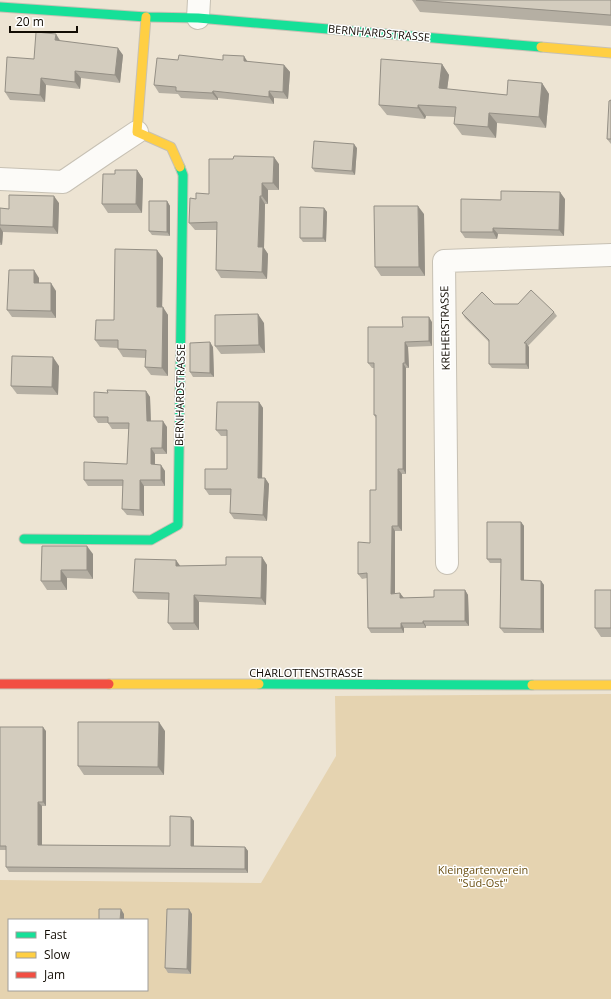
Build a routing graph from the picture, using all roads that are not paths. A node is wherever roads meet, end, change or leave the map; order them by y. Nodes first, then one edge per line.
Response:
1 (0, 7) edge
2 (199, 9) edge
3 (146, 17) junction
4 (611, 53) edge
5 (137, 132) junction
6 (0, 179) edge
7 (611, 254) edge
8 (24, 539) dead end
9 (447, 563) dead end
10 (0, 684) edge
11 (611, 685) edge

1 - 3 street, BERNHARDSTRASSE
2 - 3 street, BERNHARDSTRASSE
2 - 4 street, BERNHARDSTRASSE
3 - 5 street
5 - 6 street
5 - 8 street, BERNHARDSTRASSE
7 - 9 street, KREHERSTRASSE
10 - 11 street, CHARLOTTENSTRASSE

